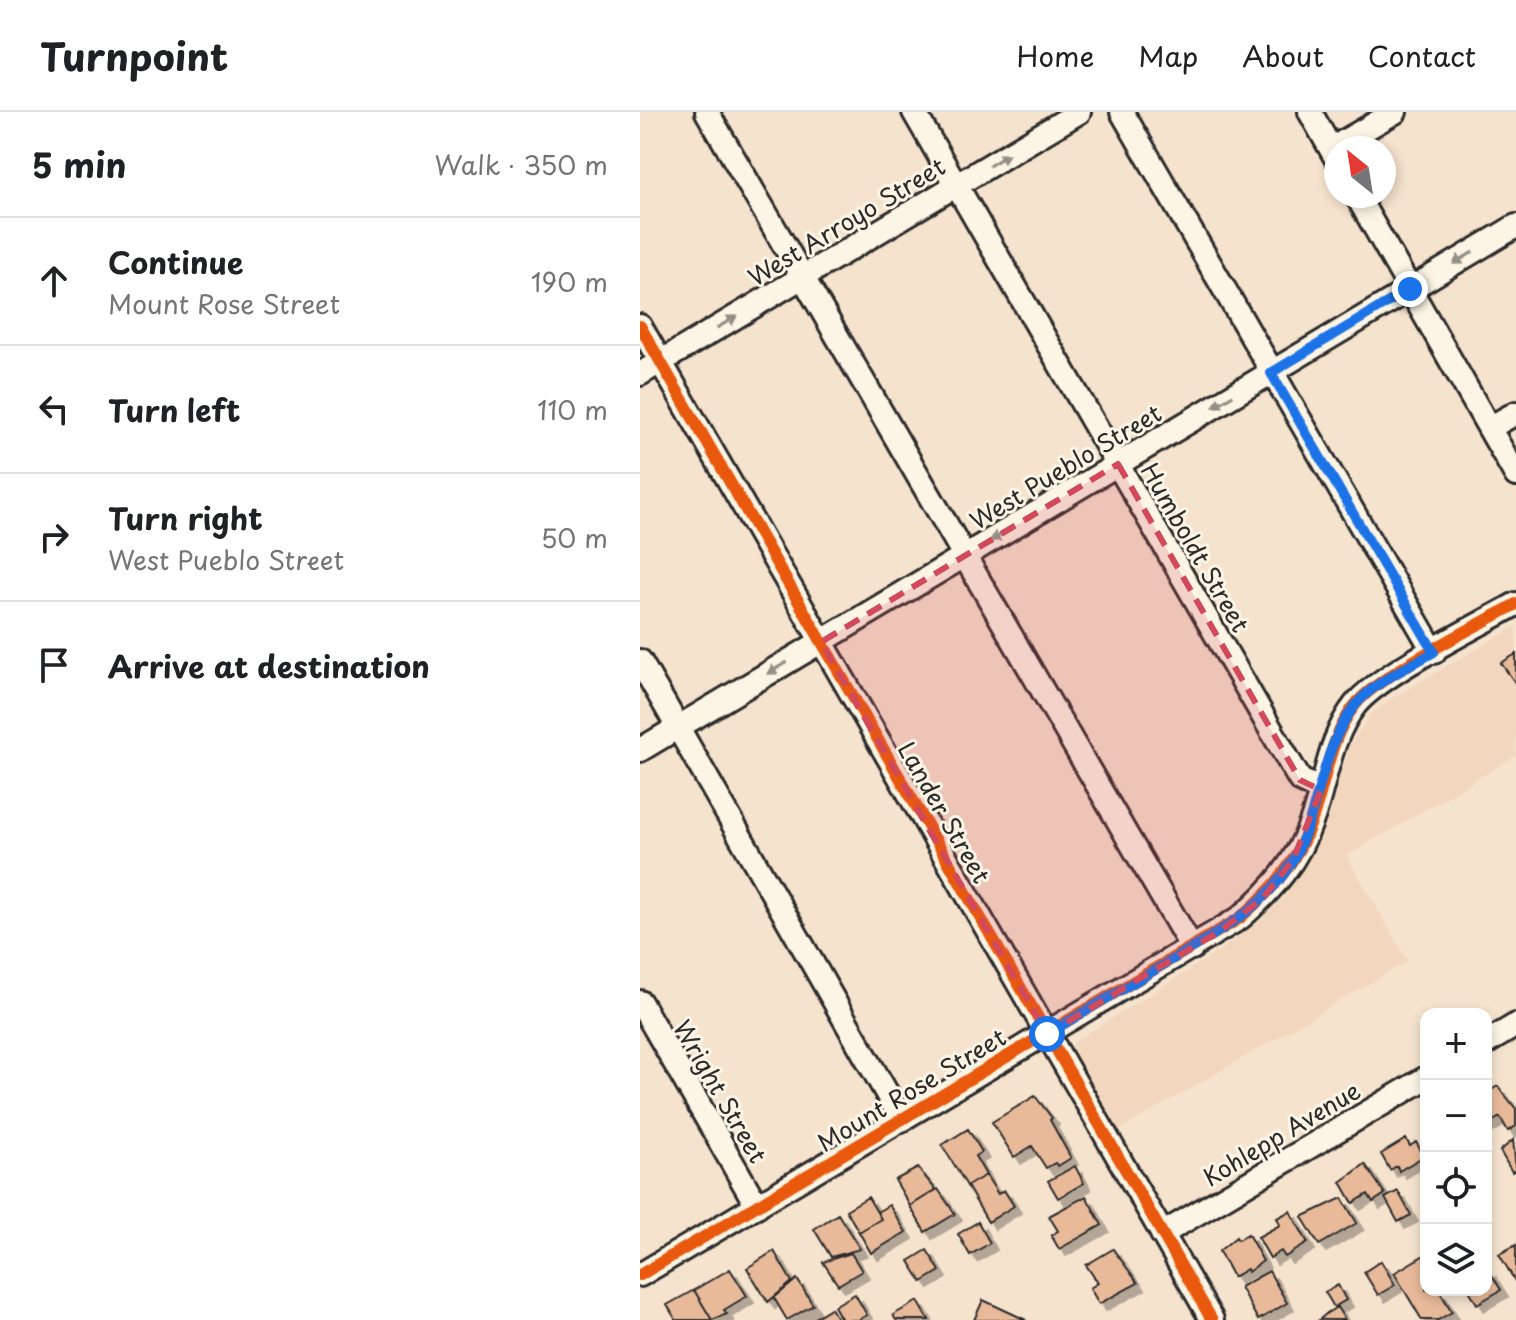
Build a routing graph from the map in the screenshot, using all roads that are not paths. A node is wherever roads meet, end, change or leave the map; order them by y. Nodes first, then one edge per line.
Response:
1 (707, 112) edge
2 (914, 112) edge
3 (1079, 112) edge
4 (1122, 112) edge
5 (1310, 112) edge
6 (1395, 112) edge
7 (1324, 136) edge
8 (1360, 136) edge
9 (957, 185) junction
10 (1364, 208) edge
11 (1516, 226) edge
12 (805, 276) junction
13 (1410, 289) junction
14 (640, 326) edge
15 (660, 362) junction
16 (1271, 373) junction
17 (640, 374) edge
18 (1516, 413) edge
19 (1489, 428) junction
20 (1118, 464) junction
21 (1516, 475) edge
22 (967, 555) junction
23 (1516, 604) edge
24 (821, 642) junction
25 (1434, 652) junction
26 (640, 661) edge
27 (678, 727) junction
28 (640, 750) edge
29 (1321, 790) junction
30 (1192, 948) junction
31 (640, 1002) edge
32 (1516, 1025) edge
33 (1047, 1034) junction
34 (1492, 1039) edge
35 (1423, 1080) edge
36 (902, 1120) junction
37 (757, 1206) junction
38 (1162, 1234) junction
39 (640, 1275) edge
40 (1212, 1320) edge

1 - 12 street
2 - 9 street, Humboldt Street
9 -> 3 street, West Arroyo Street
4 - 16 street
5 - 7 street
6 - 8 street
9 - 12 street, West Arroyo Street
9 - 20 street, Humboldt Street
10 - 13 street
11 -> 13 street, West Pueblo Street
15 -> 12 street, West Arroyo Street
12 - 22 street
13 - 16 street, West Pueblo Street
13 - 19 street
14 - 15 street, Lander Street
15 - 17 street, West Arroyo Street
15 - 24 street, Lander Street
16 -> 20 street, West Pueblo Street
16 - 25 street
18 - 19 street
19 - 21 street
20 -> 22 street, West Pueblo Street
20 - 29 street, Humboldt Street
22 - 24 street, West Pueblo Street
22 - 30 street
23 - 25 street, Mount Rose Street
24 -> 27 street, West Pueblo Street
24 - 33 street, Lander Street
25 - 29 street, Mount Rose Street
26 - 27 street
27 - 28 street, West Pueblo Street
27 - 36 street
29 - 30 street, Mount Rose Street
30 - 33 street, Mount Rose Street
31 - 37 street, Wright Street
32 - 34 street
33 - 36 street, Mount Rose Street
33 - 38 street, Lander Street
35 - 38 street, Kohlepp Avenue
36 - 37 street, Mount Rose Street
37 - 39 street, Mount Rose Street
38 - 40 street, Lander Street

